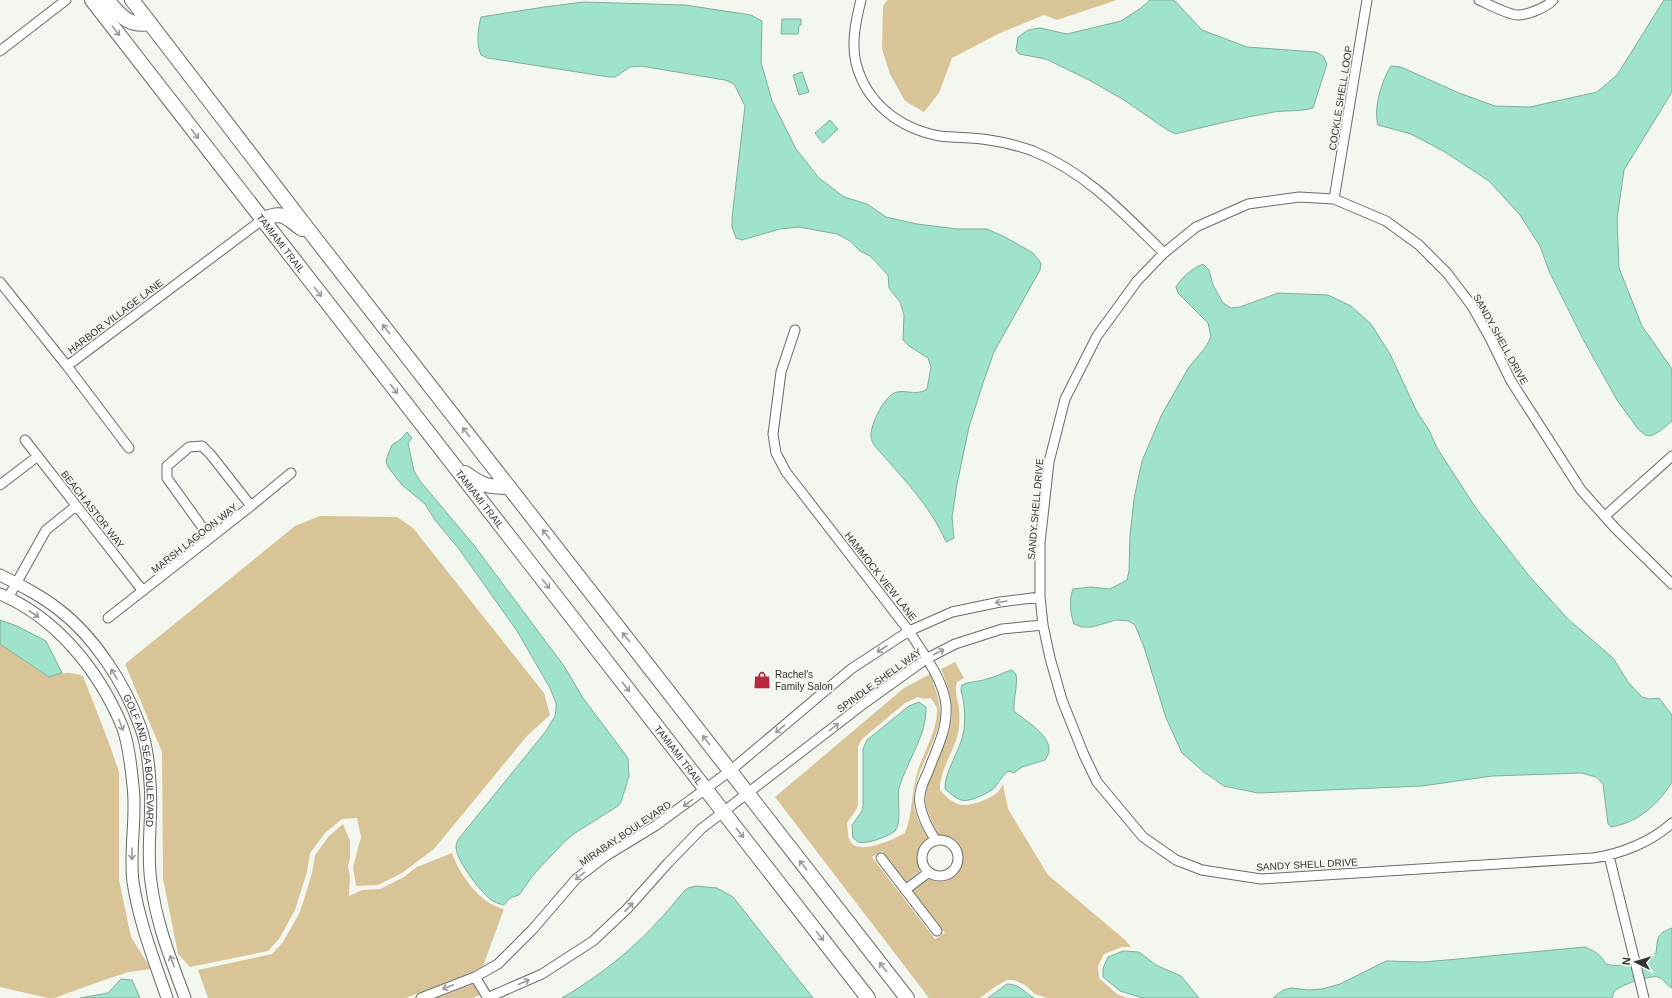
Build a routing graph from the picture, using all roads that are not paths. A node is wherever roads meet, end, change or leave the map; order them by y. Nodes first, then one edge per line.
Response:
1 (66, 0) edge
2 (92, 0) edge
3 (106, 0) edge
4 (132, 0) edge
5 (861, 0) edge
6 (1367, 0) edge
7 (1479, 0) edge
8 (1553, 0) edge
9 (150, 23) junction
10 (0, 51) edge
11 (1334, 199) junction
12 (262, 220) junction
13 (314, 237) junction
14 (1164, 253) junction
15 (0, 282) edge
16 (795, 330) dead end
17 (67, 366) junction
18 (25, 440) dead end
19 (129, 448) dead end
20 (38, 456) junction
21 (1672, 456) edge
22 (453, 465) junction
23 (291, 473) dead end
24 (0, 485) edge
25 (509, 486) junction
26 (76, 506) junction
27 (251, 506) junction
28 (1605, 516) junction
29 (210, 538) junction
30 (0, 575) edge
31 (16, 583) junction
32 (1672, 584) edge
33 (143, 591) junction
34 (4, 596) edge
35 (1040, 596) junction
36 (108, 618) dead end
37 (1043, 625) junction
38 (910, 631) junction
39 (926, 659) junction
40 (730, 771) junction
41 (706, 789) junction
42 (747, 794) junction
43 (724, 812) junction
44 (1672, 823) edge
45 (936, 841) junction
46 (1609, 856) junction
47 (881, 858) dead end
48 (929, 872) junction
49 (905, 890) junction
50 (937, 932) dead end
51 (475, 977) junction
52 (167, 998) edge
53 (186, 998) edge
54 (421, 998) edge
55 (488, 998) edge
56 (868, 998) edge
57 (907, 998) edge
58 (1644, 998) edge

1 - 10 street
2 -> 12 main road, TAMIAMI TRAIL
3 - 9 main road
4 - 9 main road
5 - 14 street
6 - 11 street, COCKLE SHELL LOOP
7 - 8 street
9 - 13 main road
11 - 14 street, SANDY SHELL DRIVE
11 - 28 street, SANDY SHELL DRIVE
12 - 13 main road
12 - 17 street, HARBOR VILLAGE LANE
12 -> 22 main road, TAMIAMI TRAIL
25 -> 13 main road
14 - 35 street, SANDY SHELL DRIVE
15 - 17 street, HARBOR VILLAGE LANE
16 - 38 street, HAMMOCK VIEW LANE
17 - 19 street
18 - 20 street, BEACH ASTOR WAY
20 - 24 street
20 - 26 street, BEACH ASTOR WAY
21 - 28 street
22 - 25 main road
22 -> 41 main road, TAMIAMI TRAIL
23 - 27 street, MARSH LAGOON WAY
40 -> 25 main road
26 - 31 street
26 - 33 street, BEACH ASTOR WAY
27 - 29 street, MARSH LAGOON WAY
27 - 29 street
28 - 32 street, SANDY SHELL DRIVE
29 - 33 street, MARSH LAGOON WAY
30 - 31 street, GOLF AND SEA BOULEVARD
31 - 34 street
53 -> 31 street, GOLF AND SEA BOULEVARD
33 - 36 street, MARSH LAGOON WAY
34 -> 52 street, GOLF AND SEA BOULEVARD
35 - 37 street, SANDY SHELL DRIVE
35 -> 38 street
39 -> 37 street, SPINDLE SHELL WAY
37 - 46 street, SANDY SHELL DRIVE
38 - 39 street, HAMMOCK VIEW LANE
38 -> 40 street
42 -> 39 street, SPINDLE SHELL WAY
39 - 45 street, HAMMOCK VIEW LANE
40 - 41 street, MIRABAY BOULEVARD
40 - 42 main road
41 - 43 main road, TAMIAMI TRAIL
41 -> 51 street, MIRABAY BOULEVARD
42 - 43 street
57 -> 42 main road
55 -> 43 street
43 -> 56 main road, TAMIAMI TRAIL
44 - 46 street, SANDY SHELL DRIVE
45 - 48 street
45 - 48 street
46 - 58 street
47 - 49 street
48 - 49 street
49 - 50 street
51 -> 54 street, MIRABAY BOULEVARD
51 - 55 street

